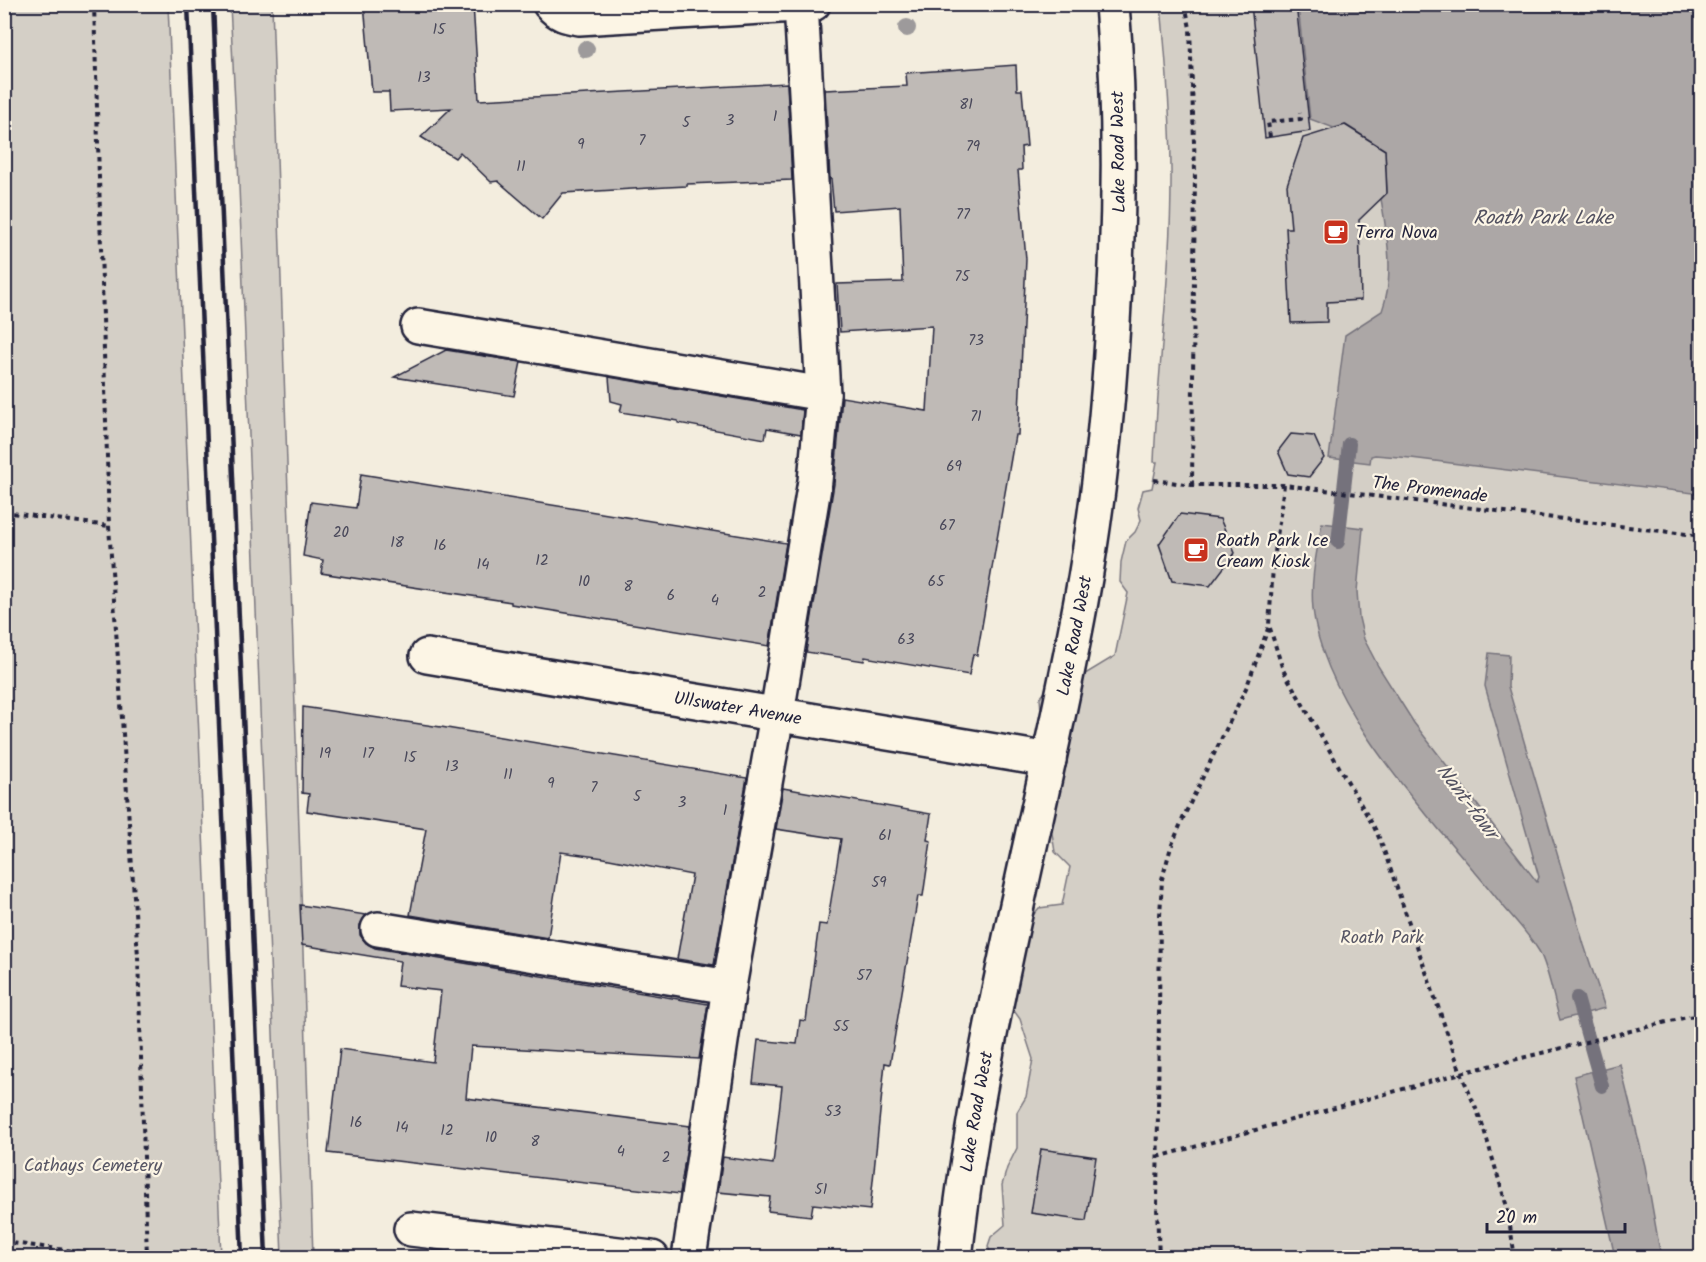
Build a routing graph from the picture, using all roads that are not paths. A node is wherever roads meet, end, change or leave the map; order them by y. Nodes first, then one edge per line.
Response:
1 (550, 4) edge
2 (813, 4) edge
3 (1112, 4) edge
4 (801, 5) edge
5 (418, 326) dead end
6 (823, 394) junction
7 (427, 656) dead end
8 (777, 715) junction
9 (1048, 760) junction
10 (378, 929) dead end
11 (729, 987) junction
12 (411, 1229) dead end
13 (652, 1257) edge
14 (690, 1257) edge
15 (955, 1257) edge

1 - 4 street
2 - 4 street
3 - 9 street, Lake Road West
4 - 6 street
5 - 6 street
6 - 8 street
7 - 8 street, Ullswater Avenue
8 - 9 street, Ullswater Avenue
8 - 11 street
9 - 15 street, Lake Road West
10 - 11 street
11 - 14 street
12 - 13 street

